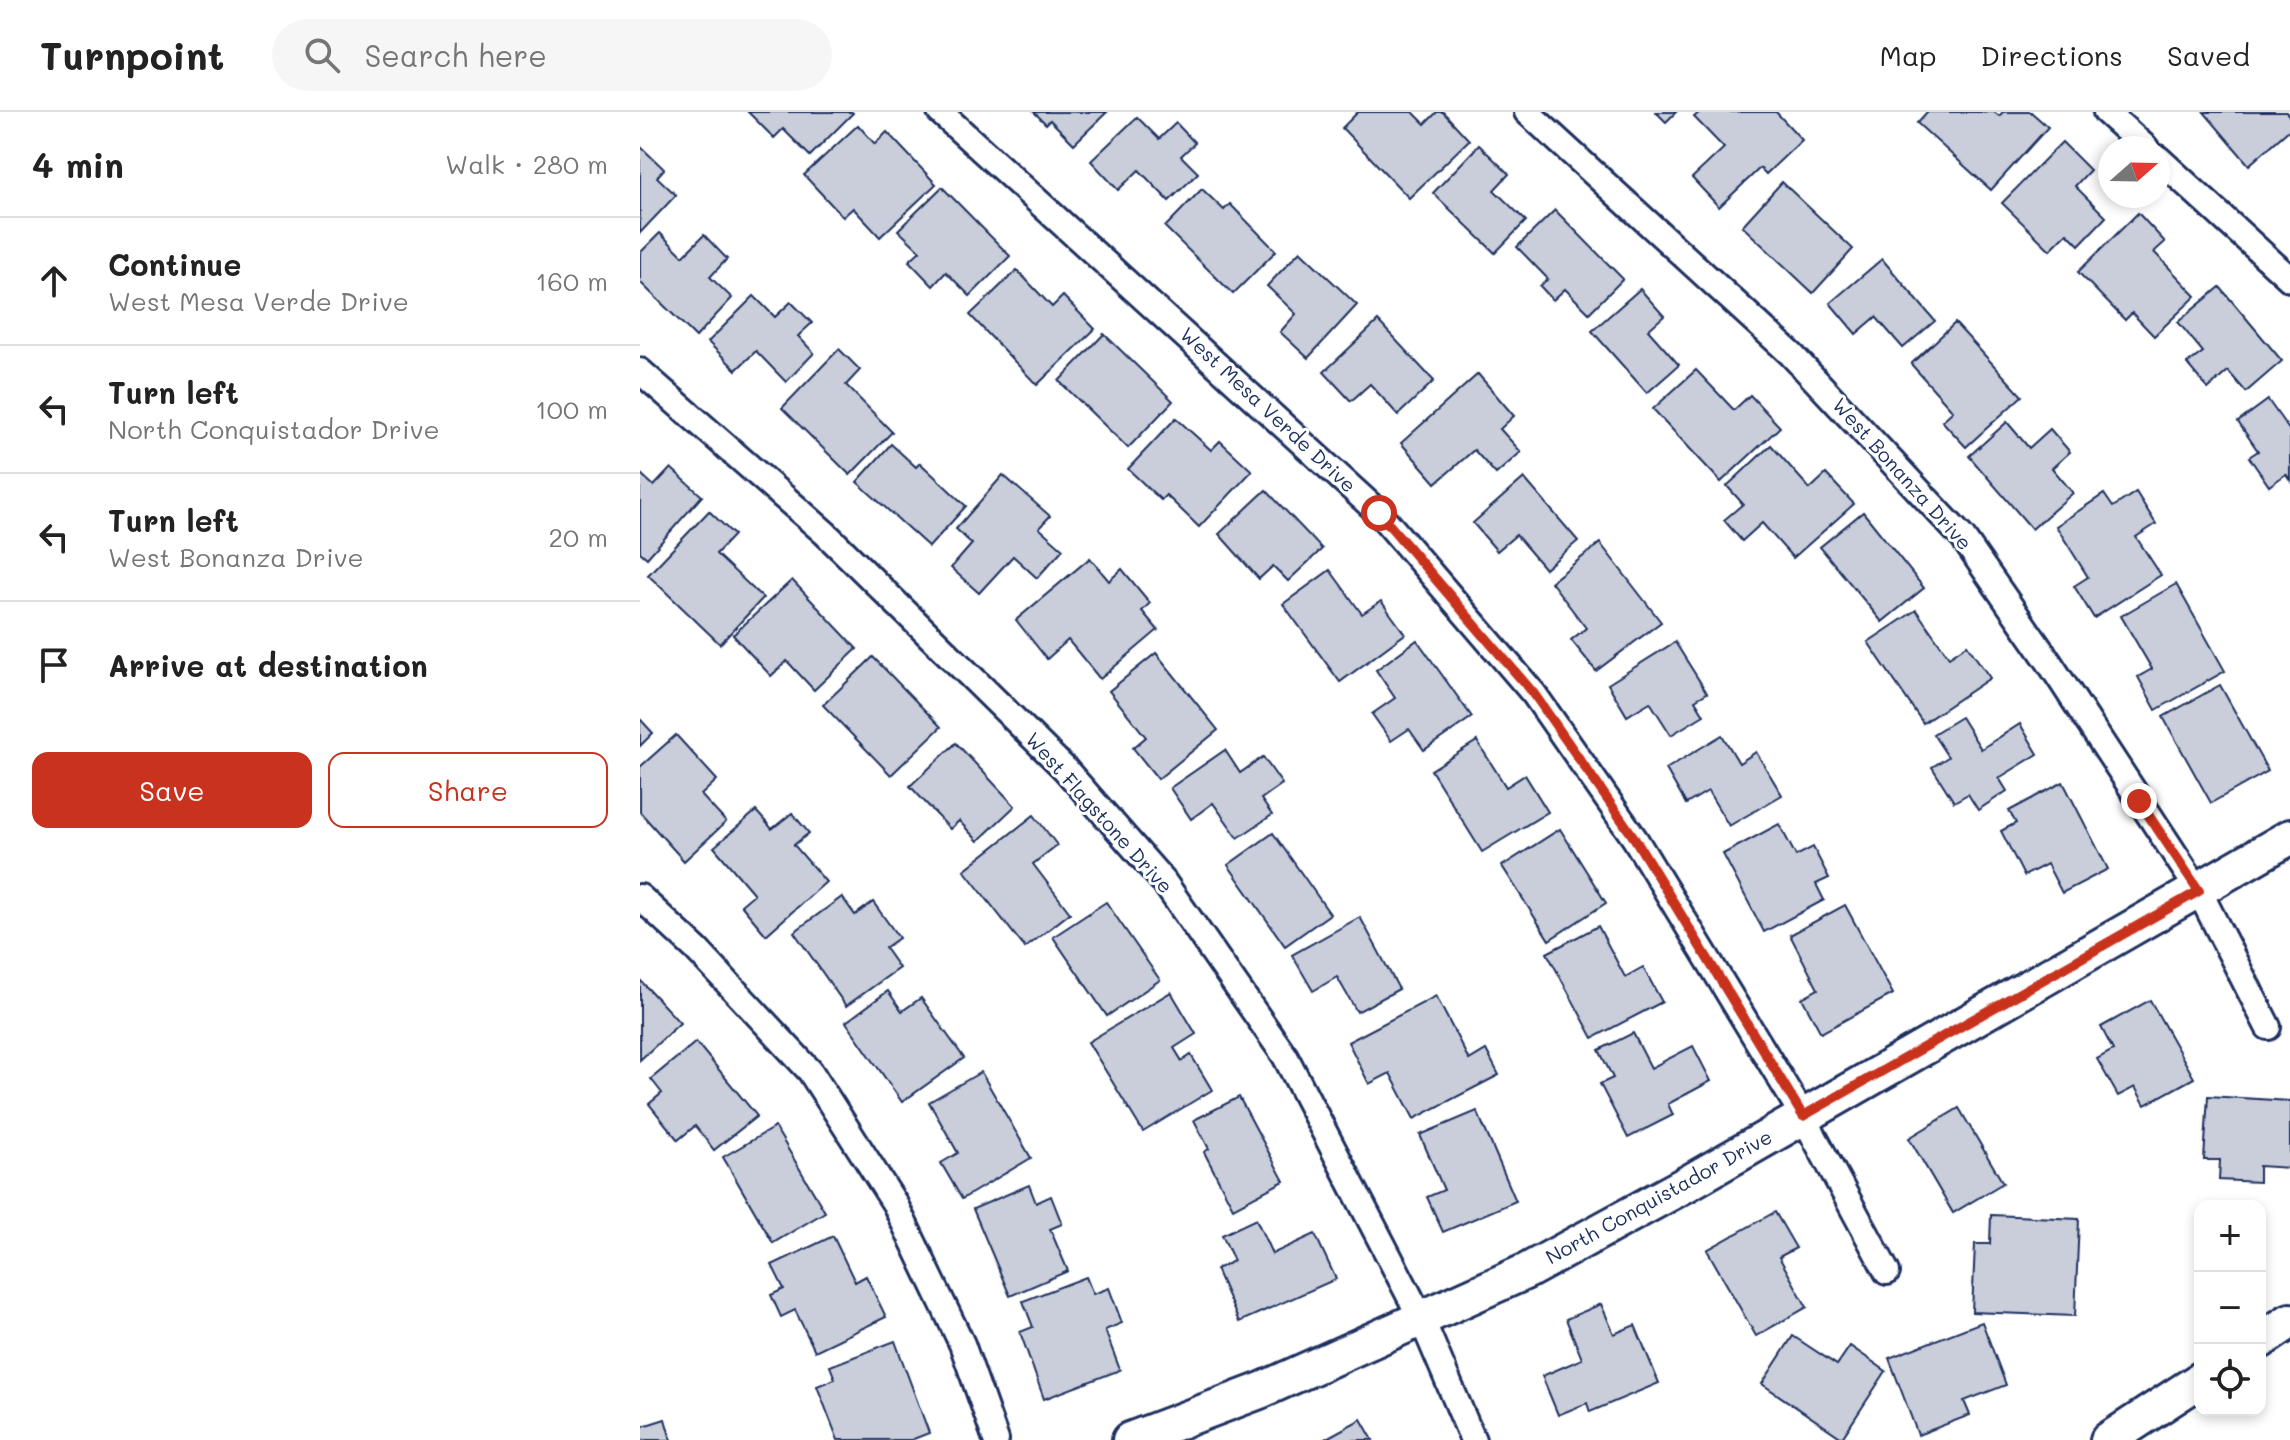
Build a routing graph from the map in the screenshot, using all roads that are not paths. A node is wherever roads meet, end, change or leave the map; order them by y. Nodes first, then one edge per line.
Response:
1 (940, 112) edge
2 (1527, 112) edge
3 (2106, 112) edge
4 (2133, 136) edge
5 (2170, 169) edge
6 (2290, 279) edge
7 (640, 371) edge
8 (2290, 837) edge
9 (2199, 891) junction
10 (640, 897) edge
11 (2268, 1027) dead end
12 (1803, 1116) junction
13 (1887, 1272) dead end
14 (1422, 1320) junction
15 (2290, 1321) edge
16 (2266, 1337) edge
17 (2194, 1384) edge
18 (996, 1440) edge
19 (1130, 1440) edge
20 (1473, 1440) edge
21 (2108, 1440) edge

1 - 12 street, West Mesa Verde Drive
2 - 9 street, West Bonanza Drive
3 - 4 street
5 - 6 street
7 - 14 street, West Flagstone Drive
8 - 9 street, North Conquistador Drive
9 - 11 street, West Bonanza Drive
9 - 12 street, North Conquistador Drive
10 - 18 street
12 - 13 street, West Mesa Verde Drive
12 - 14 street, North Conquistador Drive
14 - 19 street, North Conquistador Drive
14 - 20 street, West Flagstone Drive
15 - 16 street
17 - 21 street

